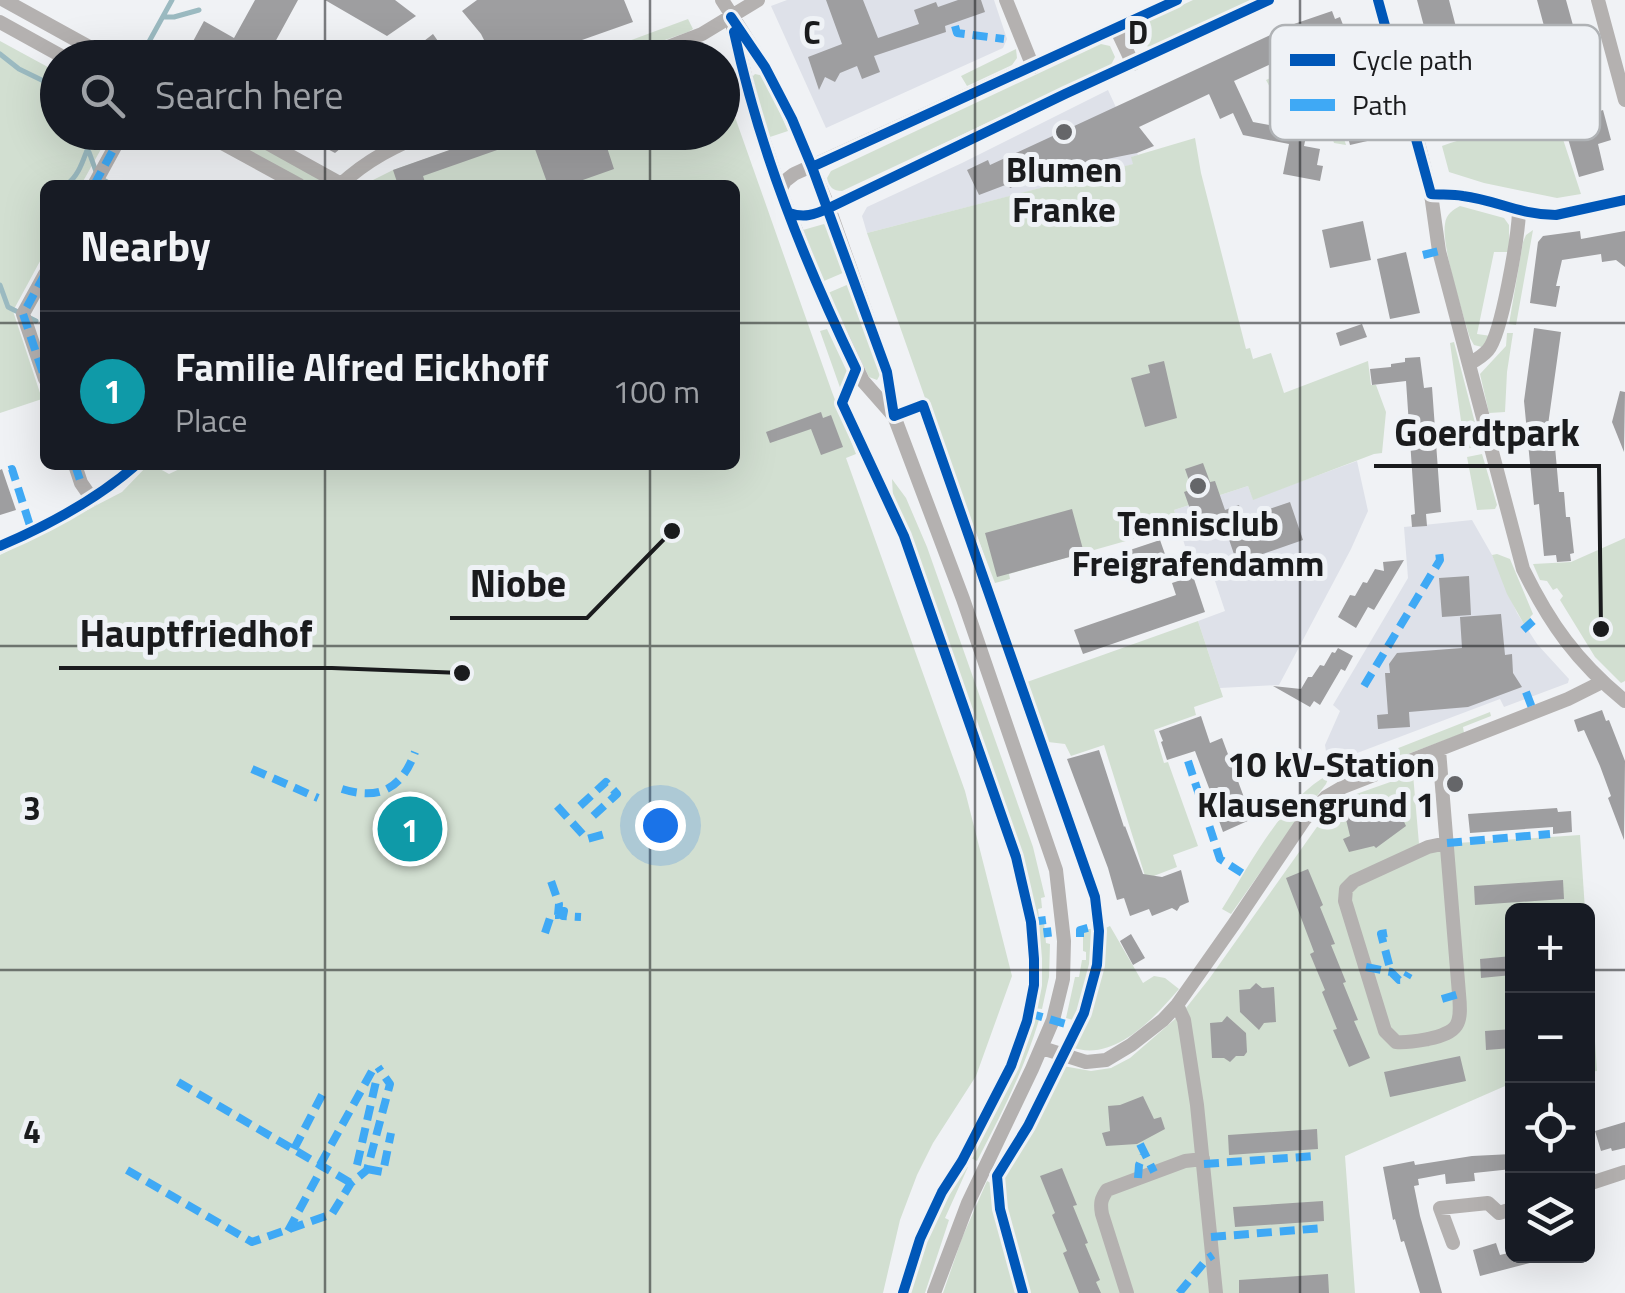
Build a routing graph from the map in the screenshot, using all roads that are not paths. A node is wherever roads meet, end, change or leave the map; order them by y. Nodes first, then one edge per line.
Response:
1 (4, 0) edge
2 (722, 0) edge
3 (758, 0) edge
4 (1006, 0) edge
5 (1177, 0) edge
6 (1269, 0) edge
7 (1378, 0) edge
8 (1598, 0) edge
9 (731, 17) junction
10 (0, 22) edge
11 (1385, 25) edge
12 (1116, 28) junction
13 (76, 40) edge
14 (686, 40) edge
15 (736, 40) edge
16 (40, 44) edge
17 (740, 57) edge
18 (1133, 64) junction
19 (1033, 67) junction
20 (1625, 100) edge
21 (1416, 140) edge
22 (113, 150) edge
23 (235, 150) edge
24 (280, 150) edge
25 (389, 150) edge
26 (812, 166) junction
27 (97, 180) edge
28 (291, 180) edge
29 (334, 180) edge
30 (346, 180) edge
31 (780, 190) junction
32 (1430, 194) junction
33 (1625, 200) edge
34 (829, 208) junction
35 (1519, 212) junction
36 (788, 213) junction
37 (40, 283) edge
38 (40, 364) edge
39 (1469, 364) junction
40 (894, 416) junction
41 (77, 470) edge
42 (130, 470) edge
43 (92, 499) junction
44 (0, 546) edge
45 (1602, 682) junction
46 (1625, 701) edge
47 (1439, 750) junction
48 (1447, 843) junction
49 (1177, 1005) junction
50 (1042, 1048) junction
51 (1203, 1159) junction
52 (1625, 1172) edge
53 (1595, 1182) edge
54 (1505, 1212) edge
55 (1453, 1243) dead end
56 (934, 1293) edge
57 (1127, 1293) edge
58 (1216, 1293) edge

1 - 13 street
2 - 9 street
3 - 9 street
4 - 19 street
5 - 12 street
6 - 18 street
7 - 11 street
8 - 20 street
9 - 14 street
9 - 15 street
9 - 26 street
10 - 16 street
12 - 18 street
12 - 19 street
17 - 31 street
18 - 34 street
19 - 26 street
21 - 32 street
22 - 27 street
23 - 28 street
24 - 29 street
25 - 30 street
26 - 31 street
26 - 34 street
31 - 36 street
32 - 35 street
32 - 39 street
33 - 35 street
34 - 36 street
34 - 40 street
35 - 39 street
36 - 40 street
37 - 38 street
39 - 45 street
40 - 50 street
41 - 43 street
42 - 43 street
43 - 44 street
45 - 46 street
45 - 47 street
47 - 48 street
47 - 49 street
48 - 48 street
49 - 50 street
49 - 51 street
50 - 56 street
51 - 57 street
51 - 58 street
52 - 53 street
54 - 55 street

